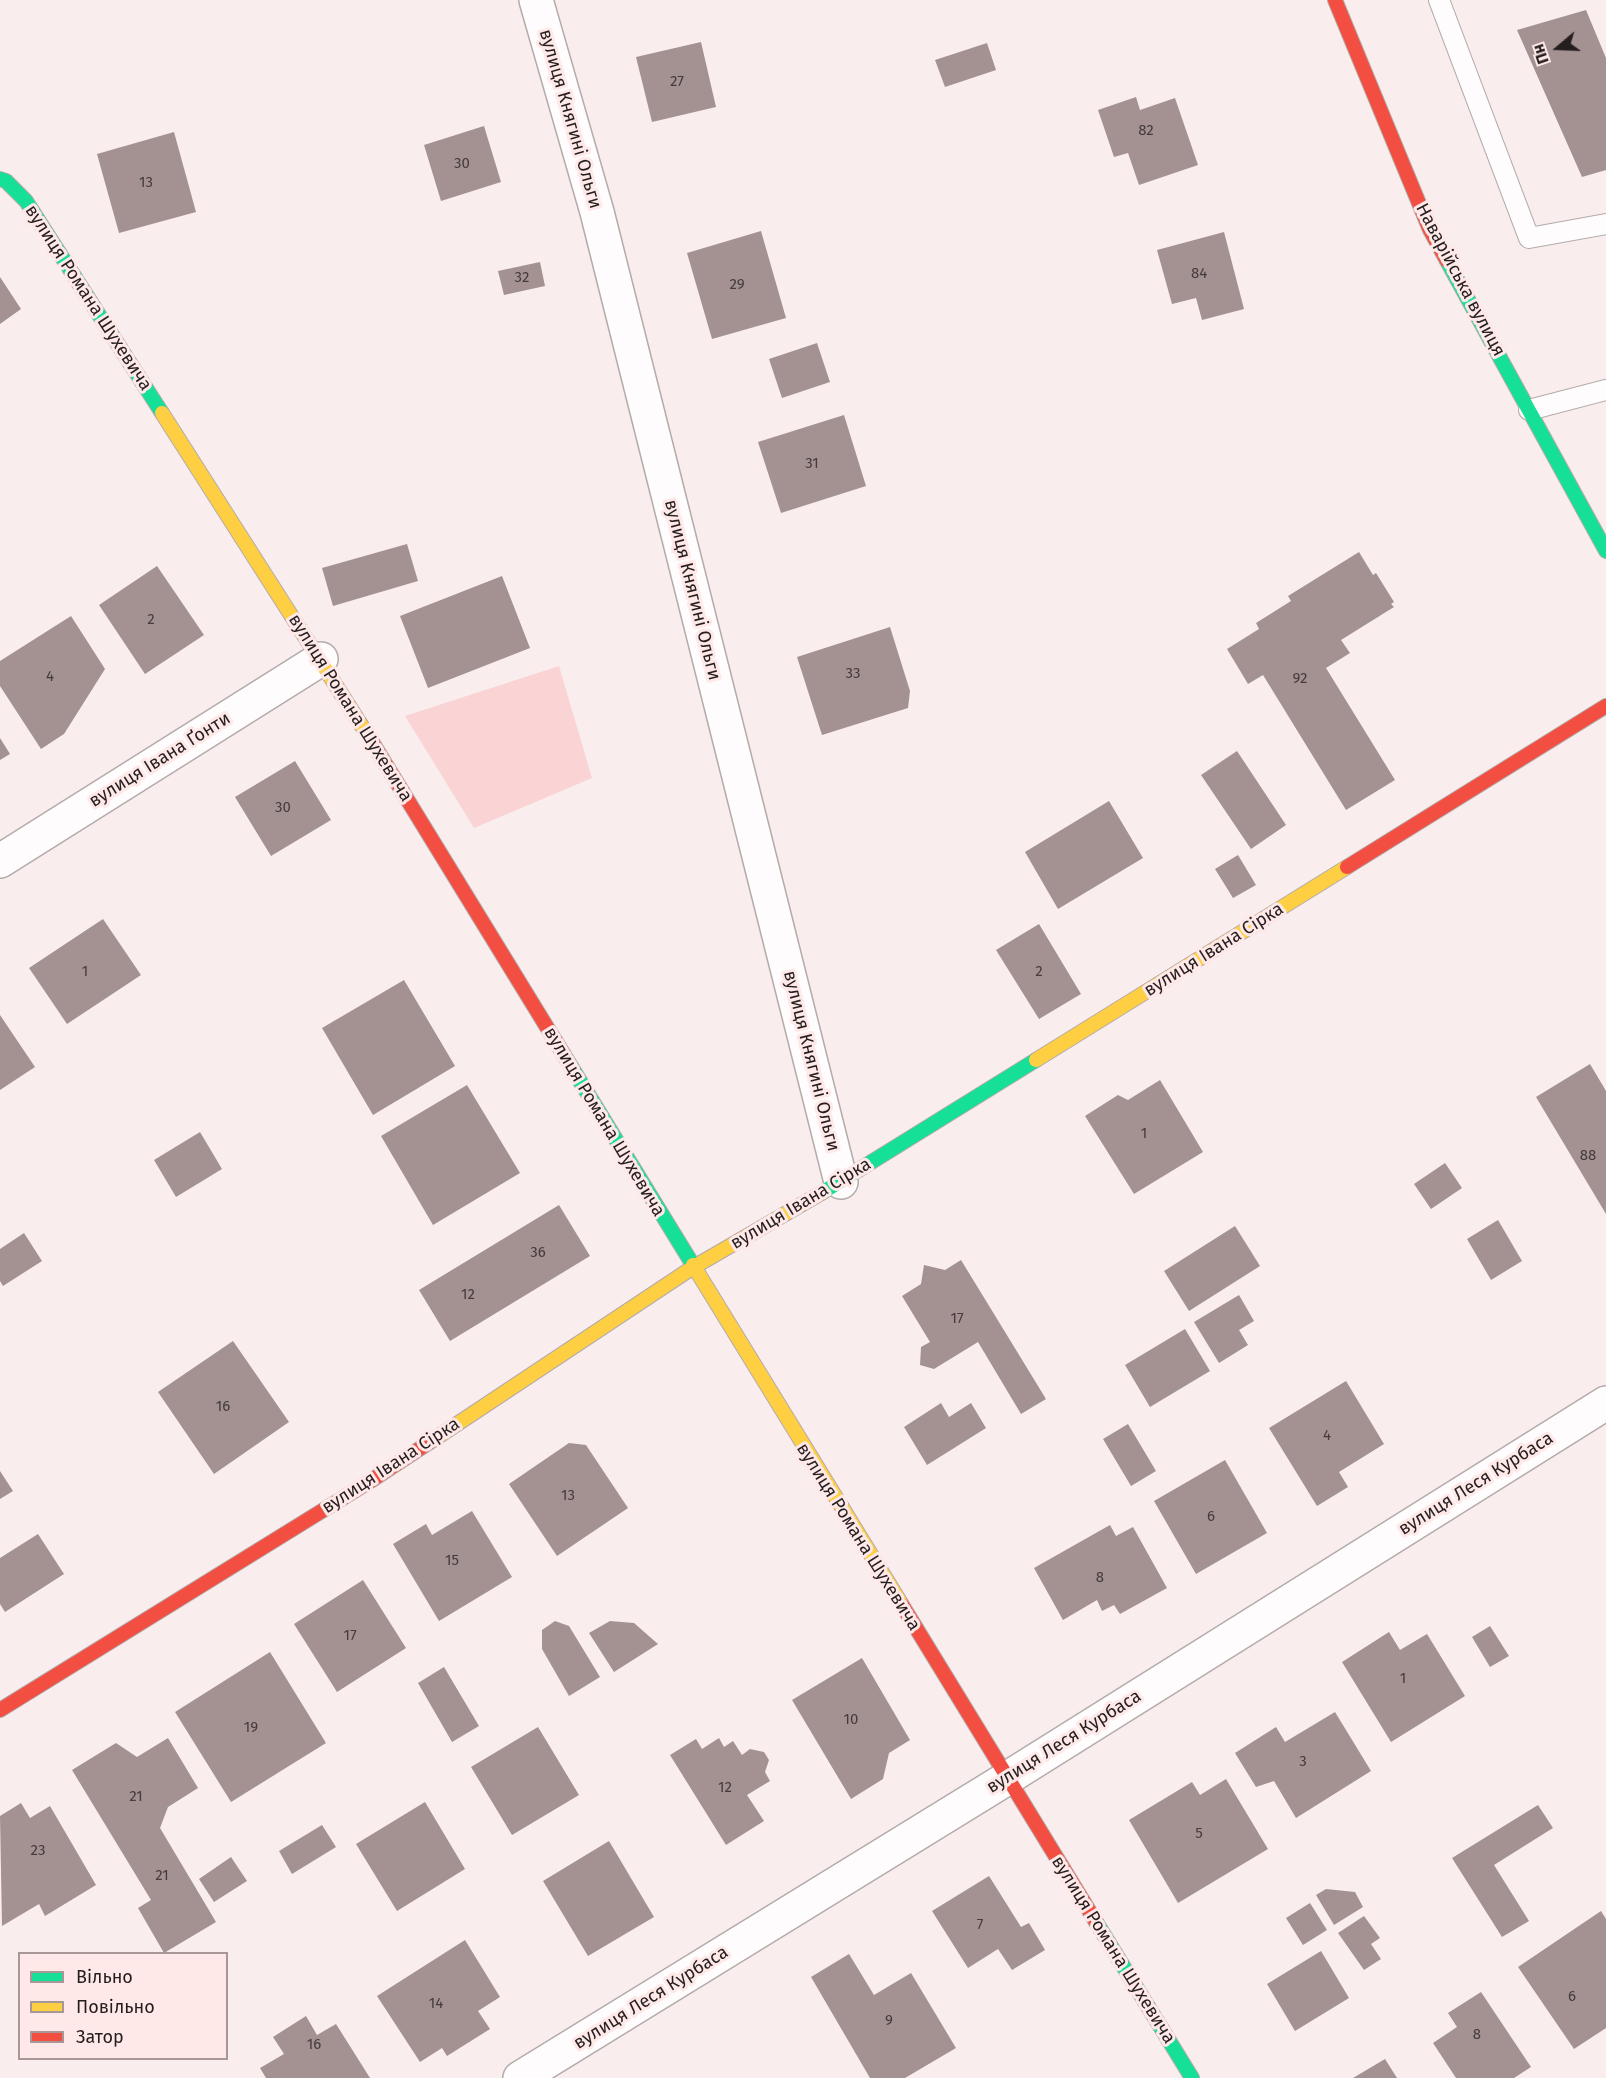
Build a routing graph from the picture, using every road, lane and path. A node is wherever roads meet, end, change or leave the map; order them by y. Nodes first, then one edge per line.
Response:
1 (536, 0) edge
2 (1335, 0) edge
3 (1439, 0) edge
4 (0, 179) edge
5 (1606, 224) edge
6 (1606, 390) edge
7 (1529, 410) junction
8 (1606, 551) edge
9 (321, 659) junction
10 (1606, 706) edge
11 (0, 861) edge
12 (841, 1182) junction
13 (692, 1268) junction
14 (1606, 1403) edge
15 (0, 1708) edge
16 (1006, 1779) junction
17 (520, 2078) edge
18 (1192, 2078) edge

1 - 12 street, вулиця Княгині Ольги
2 - 7 street, Наварійська вулиця
3 - 5 lane
4 - 9 street, вулиця Романа Шухевича
6 - 7 lane
7 - 8 street, Наварійська вулиця
9 - 11 street, вулиця Івана Ґонти
9 - 13 street, вулиця Романа Шухевича
10 - 12 street, вулиця Івана Сірка
12 - 13 street, вулиця Івана Сірка
13 - 15 street, вулиця Івана Сірка
13 - 16 street, вулиця Романа Шухевича
14 - 16 street, вулиця Леся Курбаса
16 - 17 street, вулиця Леся Курбаса
16 - 18 street, вулиця Романа Шухевича

